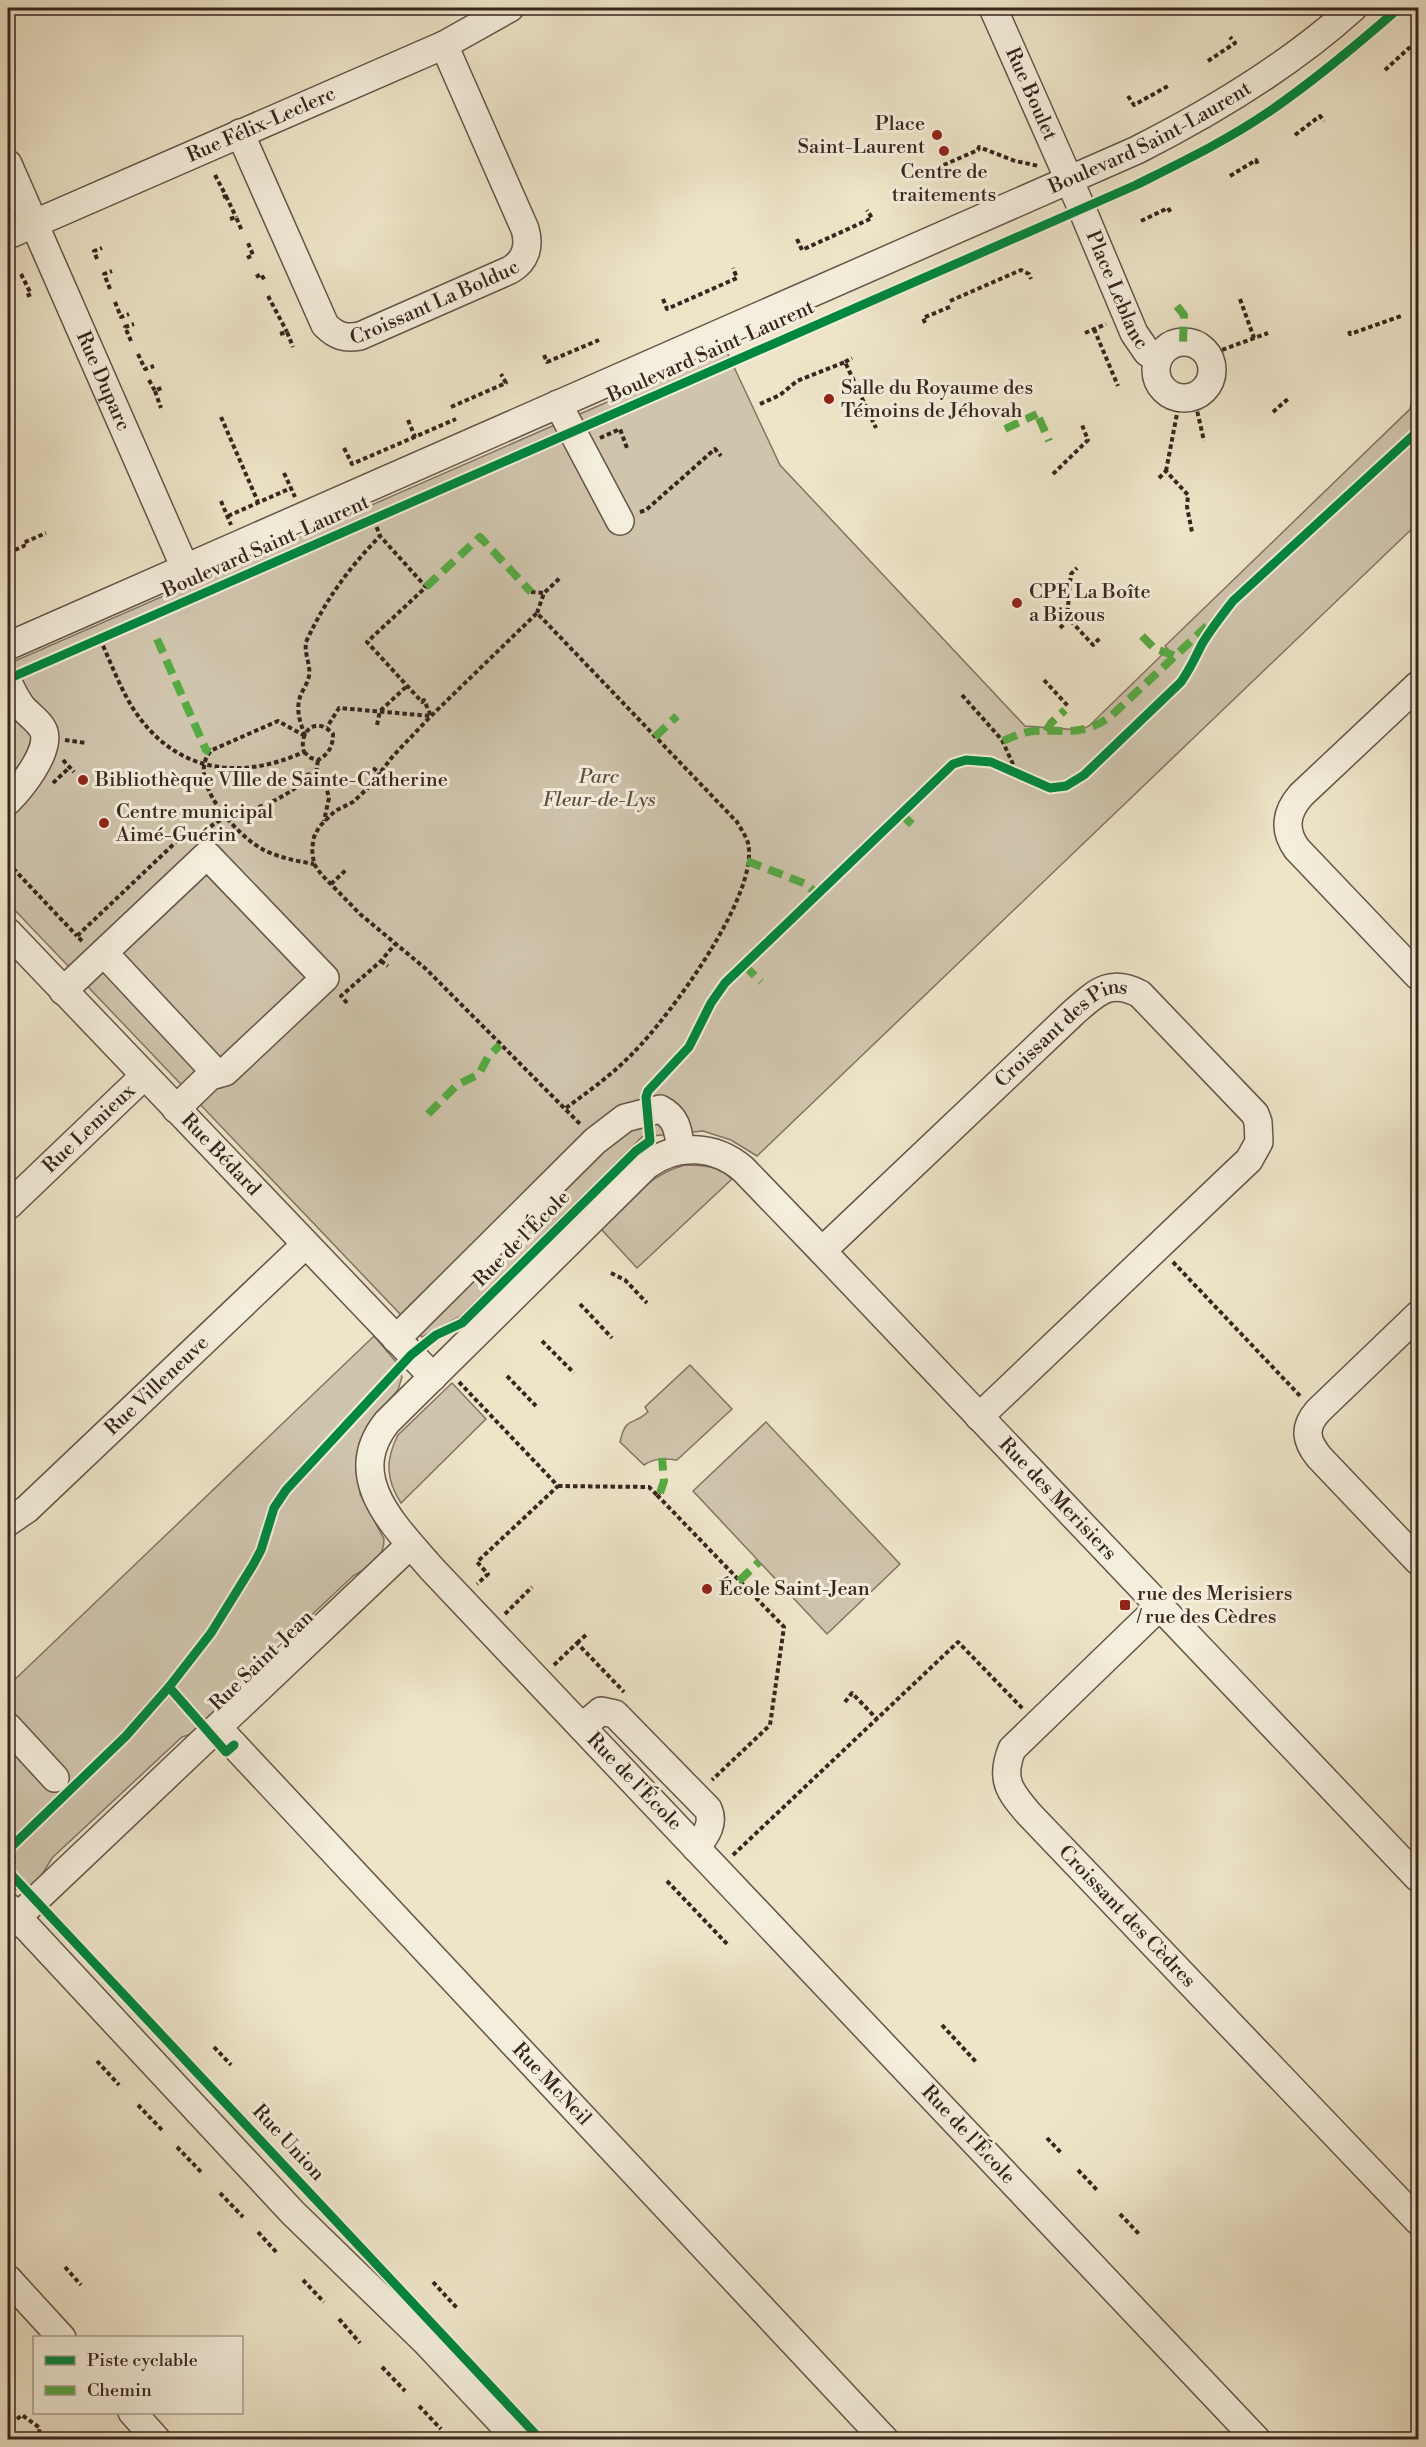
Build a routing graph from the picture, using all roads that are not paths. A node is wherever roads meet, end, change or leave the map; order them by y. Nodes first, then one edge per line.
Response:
1 (510, 8) edge
2 (993, 8) edge
3 (1353, 8) edge
4 (444, 45) junction
5 (240, 133) junction
6 (8, 164) edge
7 (1069, 181) junction
8 (34, 224) junction
9 (8, 236) edge
10 (1158, 359) junction
11 (558, 404) junction
12 (620, 521) dead end
13 (185, 568) junction
14 (8, 646) edge
15 (8, 682) edge
16 (1419, 685) edge
17 (8, 801) edge
18 (8, 932) edge
19 (94, 948) junction
20 (1419, 976) edge
21 (63, 991) junction
22 (217, 1074) junction
23 (144, 1076) junction
24 (176, 1109) junction
25 (681, 1150) junction
26 (8, 1206) edge
27 (305, 1245) junction
28 (822, 1251) junction
29 (1419, 1315) edge
30 (396, 1339) junction
31 (443, 1377) junction
32 (980, 1417) junction
33 (8, 1522) edge
34 (410, 1545) junction
35 (1419, 1561) edge
36 (1160, 1606) junction
37 (8, 1727) edge
38 (218, 1728) junction
39 (55, 1778) dead end
40 (1419, 1878) edge
41 (17, 1912) edge
42 (1419, 2221) edge
43 (8, 2279) edge
44 (61, 2336) edge
45 (134, 2414) edge
46 (157, 2439) edge
47 (518, 2439) edge
48 (885, 2439) edge
49 (1257, 2439) edge

1 - 4 street, Rue Félix-Leclerc
2 - 7 street, Rue Boulet
3 - 7 street, Boulevard Saint-Laurent
4 - 5 street, Rue Félix-Leclerc
4 - 5 street, Croissant La Bolduc
5 - 8 street, Rue Félix-Leclerc
6 - 8 street, Rue Duparc
7 - 10 street, Place Leblanc
7 - 11 street, Boulevard Saint-Laurent
8 - 9 street, Rue Félix-Leclerc
8 - 13 street, Rue Duparc
10 - 10 street, Place Leblanc
11 - 12 street
11 - 13 street, Boulevard Saint-Laurent
13 - 14 street, Boulevard Saint-Laurent
15 - 17 street
16 - 20 street
18 - 21 street, Rue Bédard
19 - 21 street
19 - 22 street
19 - 22 street
21 - 23 street, Rue Bédard
22 - 24 street
23 - 24 street, Rue Bédard
23 - 26 street, Rue Lemieux
24 - 27 street, Rue Bédard
25 - 28 street, Rue des Merisiers
25 - 30 street
25 - 31 street, Rue de l'École
27 - 30 street, Rue Bédard
27 - 33 street, Rue Villeneuve
28 - 32 street, Rue des Merisiers
28 - 32 street, Croissant des Pins
29 - 35 street
30 - 31 street, Rue Bédard
31 - 34 street, Rue de l'École
32 - 36 street, Rue des Merisiers
34 - 38 street, Rue Saint-Jean
34 - 49 street, Rue de l'École
36 - 40 street, Rue des Merisiers
36 - 42 street, Croissant des Cèdres
37 - 39 street
38 - 41 street, Rue Saint-Jean
38 - 48 street, Rue McNeil
41 - 47 street
43 - 44 street
45 - 46 street

